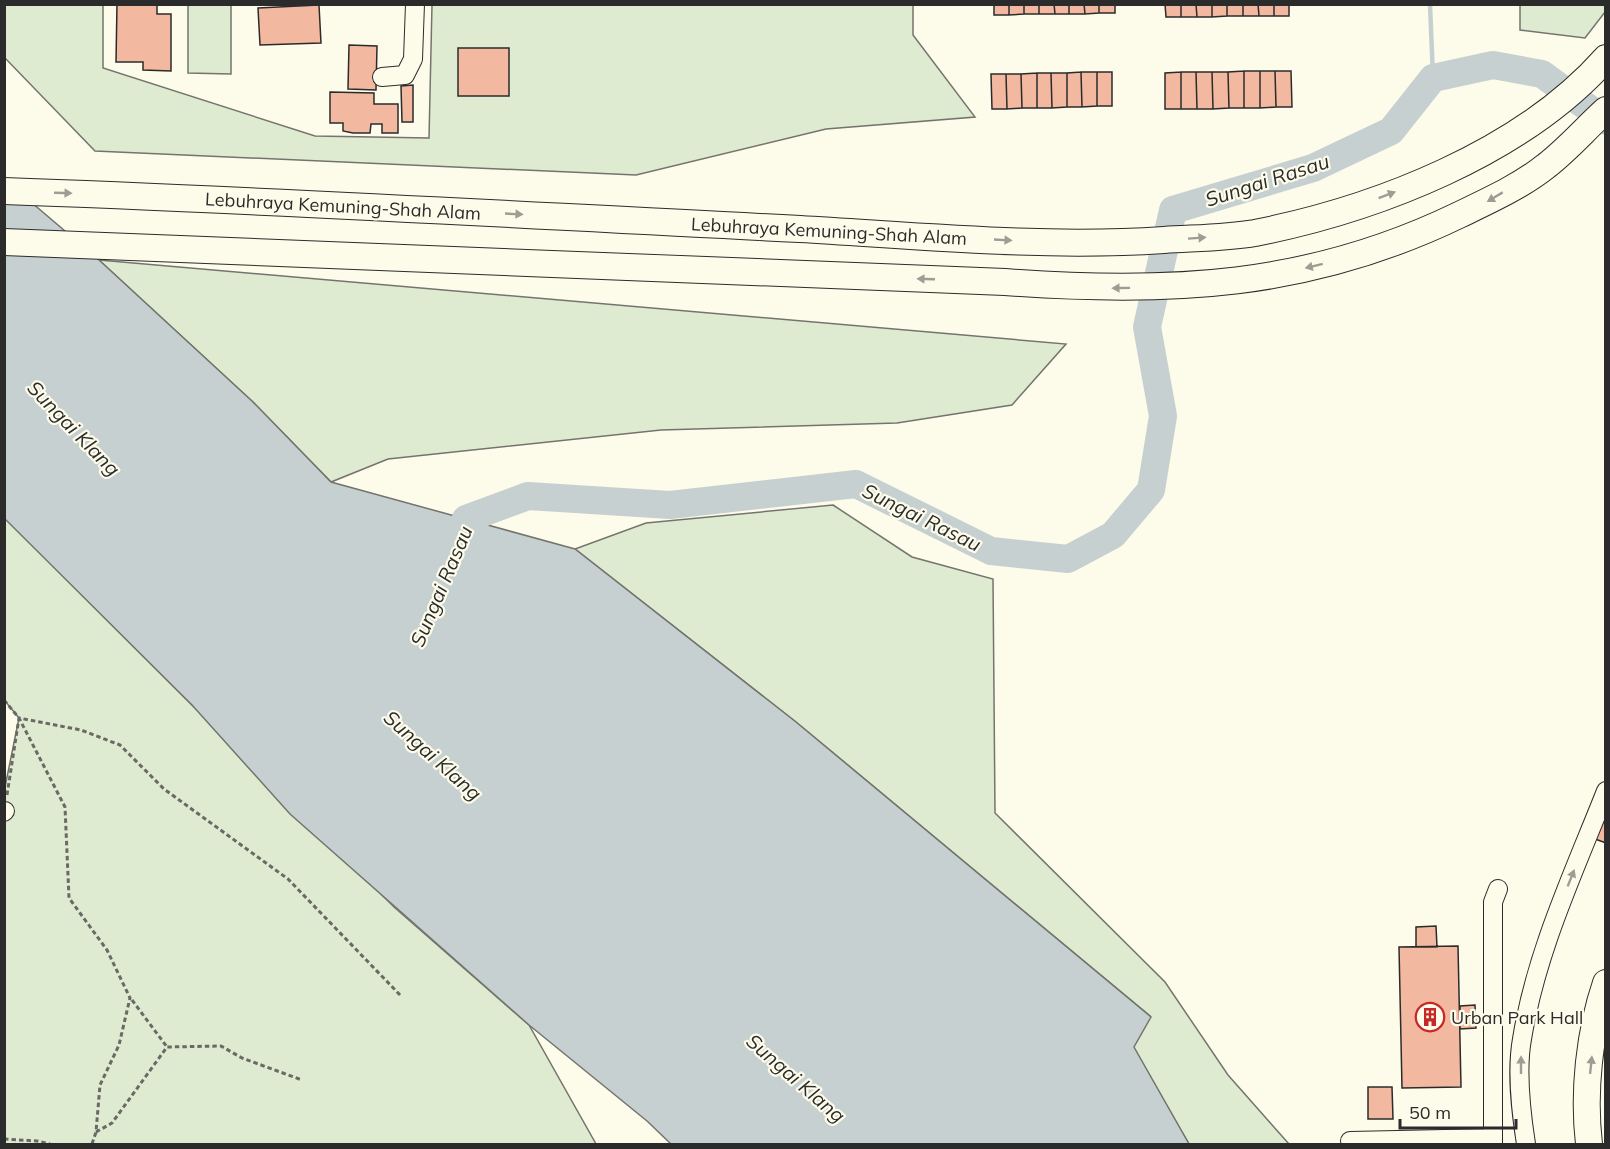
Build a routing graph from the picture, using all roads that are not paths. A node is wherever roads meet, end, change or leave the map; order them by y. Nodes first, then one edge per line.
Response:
1 (415, 4) edge
2 (1605, 58) edge
3 (382, 77) dead end
4 (1605, 110) edge
5 (1605, 130) edge
6 (1546, 167) junction
7 (4, 191) edge
8 (4, 242) edge
9 (1605, 791) edge
10 (1498, 889) dead end
11 (1605, 983) edge
12 (1586, 1114) junction
13 (1350, 1141) dead end
14 (1493, 1142) edge
15 (1526, 1144) edge
16 (1575, 1144) edge
17 (1589, 1144) edge

1 - 3 lane
7 -> 2 highway, Lebuhraya Kemuning-Shah Alam
4 - 6 highway
5 - 6 highway
6 -> 8 highway
15 -> 9 lane
10 - 14 lane
12 -> 11 highway
12 - 16 lane
12 - 17 highway
13 - 14 lane

